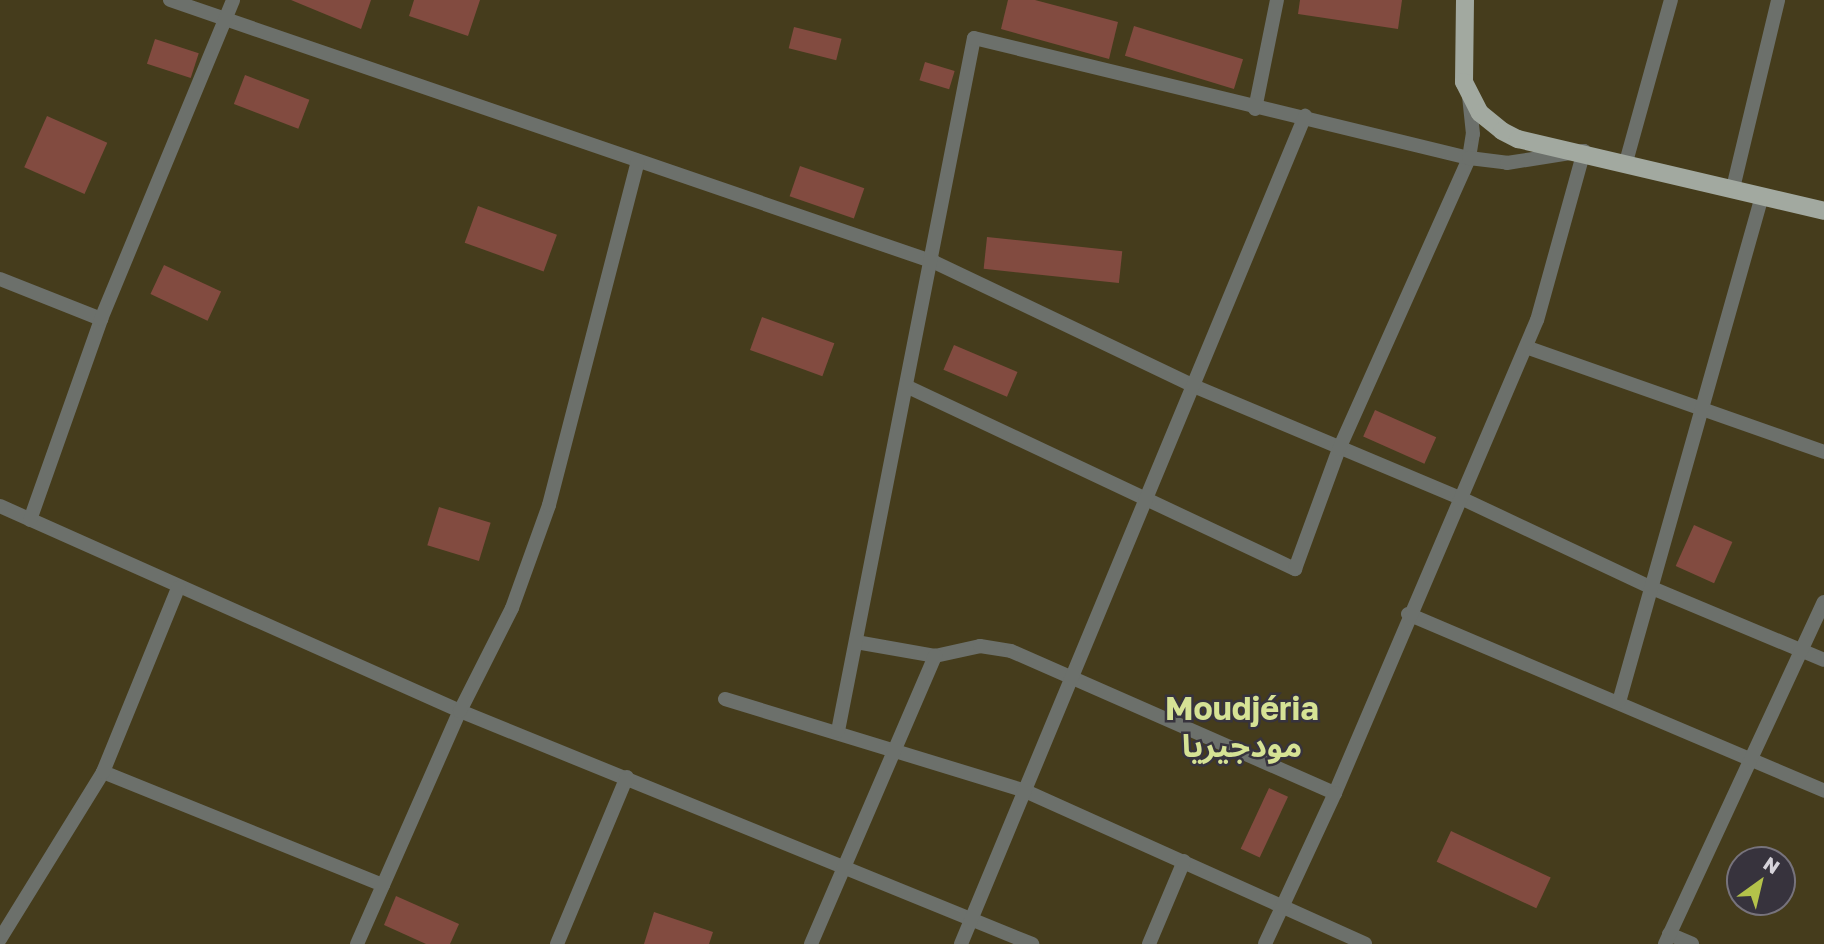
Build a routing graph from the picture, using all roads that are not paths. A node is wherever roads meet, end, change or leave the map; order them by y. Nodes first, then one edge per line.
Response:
1 (170, 0) edge
2 (233, 0) edge
3 (1277, 0) edge
4 (1465, 0) edge
5 (1671, 0) edge
6 (1778, 0) edge
7 (225, 21) junction
8 (1469, 97) junction
9 (1255, 109) junction
10 (1305, 116) junction
11 (1584, 151) junction
12 (1469, 158) junction
13 (638, 162) junction
14 (1626, 162) junction
15 (1733, 188) junction
16 (1762, 195) junction
17 (1824, 211) edge
18 (934, 262) junction
19 (0, 279) edge
20 (101, 319) junction
21 (1526, 347) junction
22 (908, 387) junction
23 (1196, 387) junction
24 (1701, 411) junction
25 (1339, 449) junction
26 (1824, 452) edge
27 (1463, 499) junction
28 (1149, 500) junction
29 (0, 506) edge
30 (30, 520) junction
31 (1652, 587) junction
32 (178, 588) junction
33 (1824, 602) edge
34 (1408, 614) junction
35 (856, 642) junction
36 (1803, 650) junction
37 (935, 656) junction
38 (1824, 660) edge
39 (1074, 676) junction
40 (725, 699) dead end
41 (1619, 702) junction
42 (460, 711) junction
43 (838, 731) junction
44 (895, 749) junction
45 (1751, 759) junction
46 (103, 772) junction
47 (627, 777) junction
48 (1023, 790) junction
49 (1824, 791) edge
50 (1335, 793) junction
51 (1184, 861) junction
52 (843, 863) junction
53 (383, 885) junction
54 (1280, 903) junction
55 (972, 917) junction
56 (0, 939) edge
57 (1667, 939) edge
58 (357, 944) edge
59 (557, 944) edge
60 (811, 944) edge
61 (961, 944) edge
62 (1032, 944) edge
63 (1149, 944) edge
64 (1265, 944) edge
65 (1365, 944) edge
66 (1692, 944) edge

1 - 7 street
2 - 7 street
3 - 9 street
4 - 8 main road
5 - 14 street
6 - 15 street
7 - 13 street
7 - 20 street
8 - 11 main road
8 - 12 street
9 - 10 street
9 - 18 street
10 - 12 street
10 - 23 street
11 - 12 street
11 - 14 main road
11 - 21 street
12 - 25 street
13 - 18 street
13 - 42 street
14 - 15 main road
15 - 16 main road
16 - 17 main road
16 - 24 street
18 - 22 street
18 - 23 street
19 - 20 street
20 - 30 street
21 - 24 street
21 - 27 street
22 - 28 street
22 - 35 street
23 - 25 street
23 - 28 street
24 - 26 street
24 - 31 street
25 - 27 street
25 - 28 street
27 - 31 street
27 - 34 street
28 - 39 street
29 - 30 street
30 - 32 street
31 - 36 street
31 - 41 street
32 - 42 street
32 - 46 street
33 - 36 street
34 - 41 street
34 - 50 street
35 - 37 street
35 - 43 street
36 - 38 street
36 - 45 street
37 - 39 street
37 - 44 street
39 - 48 street
39 - 50 street
40 - 43 street
41 - 45 street
42 - 47 street
42 - 53 street
43 - 44 street
44 - 48 street
44 - 52 street
45 - 49 street
45 - 57 street
46 - 53 street
46 - 56 street
47 - 52 street
47 - 59 street
48 - 51 street
48 - 55 street
50 - 54 street
51 - 54 street
51 - 63 street
52 - 55 street
52 - 60 street
53 - 58 street
54 - 64 street
54 - 65 street
55 - 61 street
55 - 62 street
57 - 66 street

